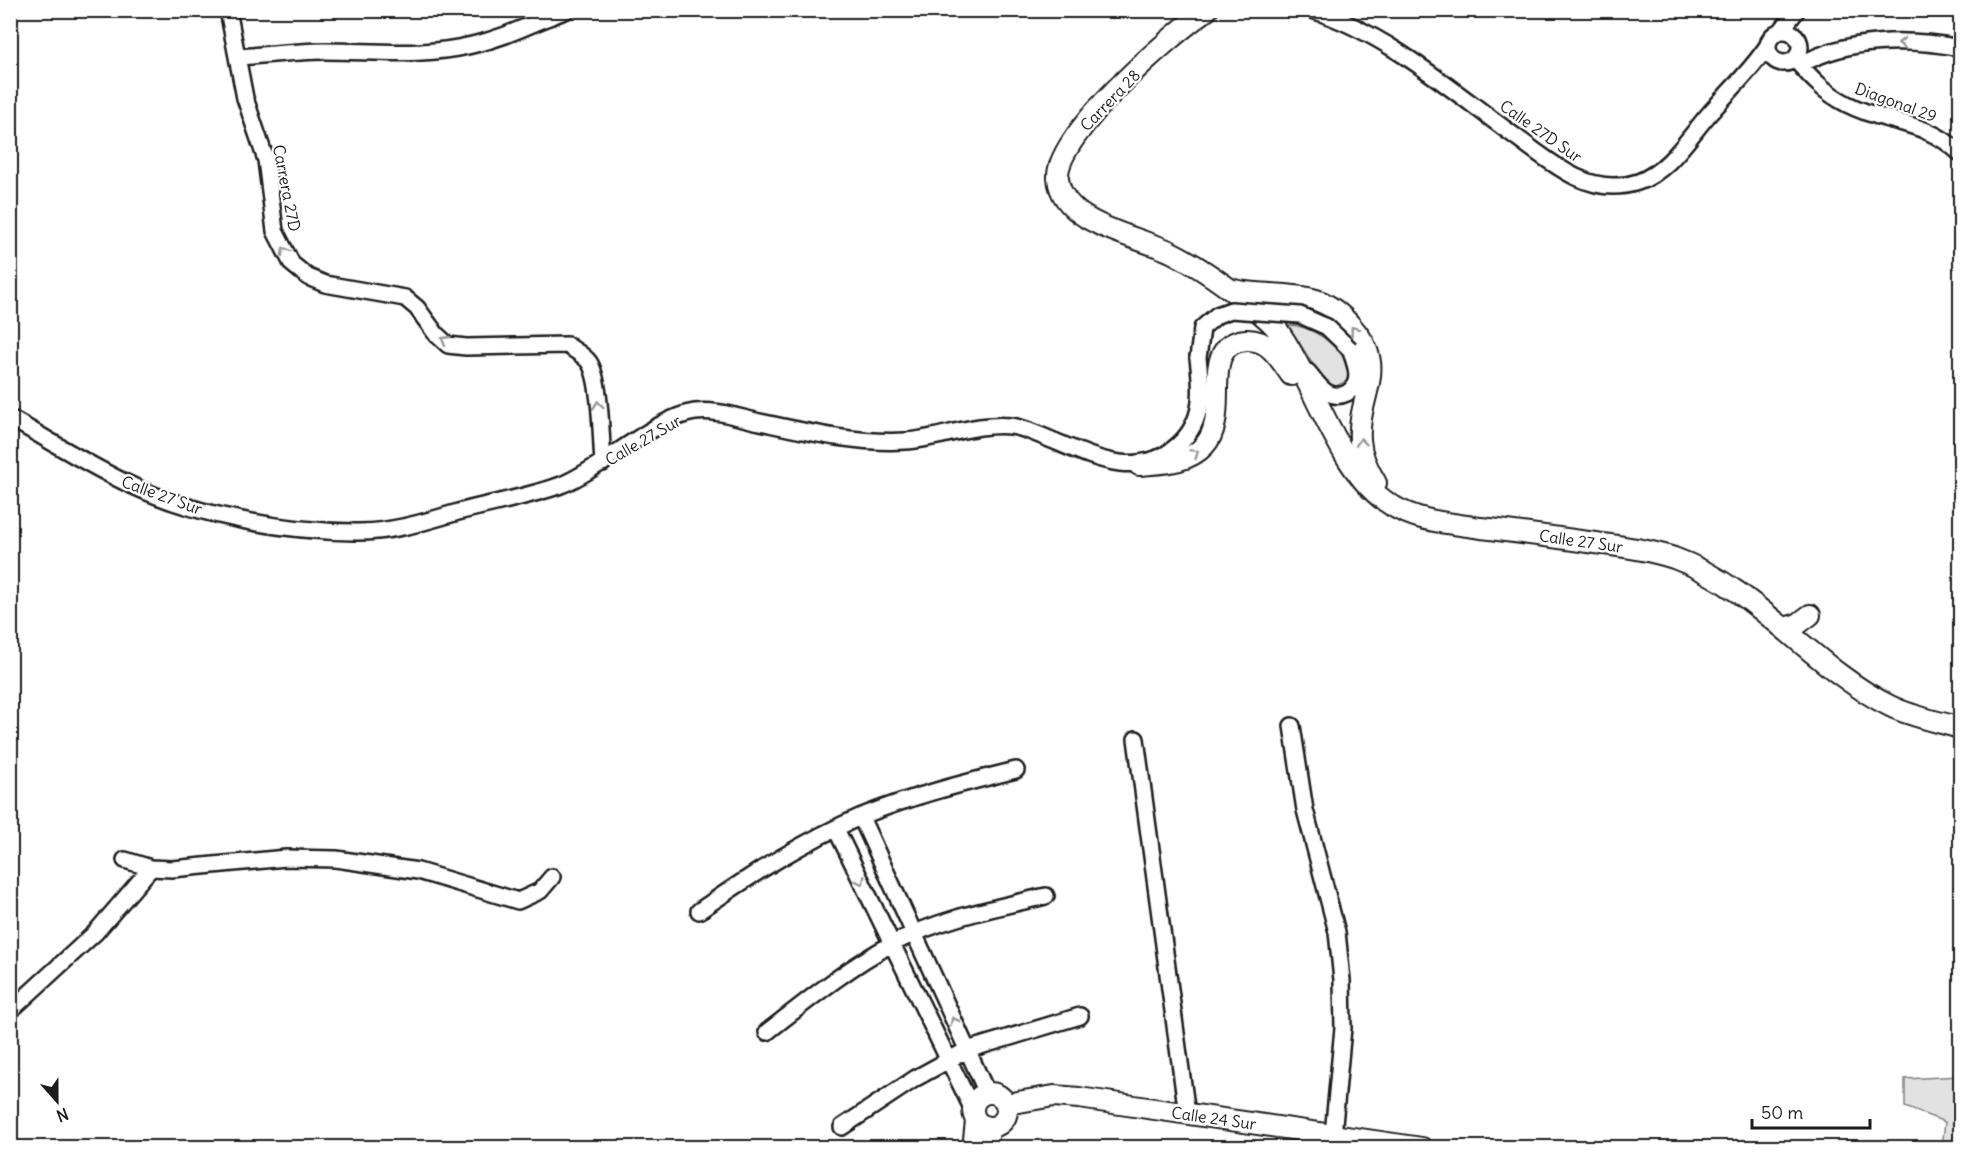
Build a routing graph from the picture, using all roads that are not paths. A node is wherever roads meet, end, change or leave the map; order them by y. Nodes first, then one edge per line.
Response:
1 (228, 10) edge
2 (567, 10) edge
3 (1207, 10) edge
4 (1798, 10) edge
5 (1321, 12) edge
6 (1787, 33) junction
7 (1768, 45) junction
8 (1960, 48) edge
9 (238, 57) junction
10 (1778, 61) junction
11 (1798, 62) junction
12 (1753, 69) junction
13 (1960, 153) edge
14 (1205, 271) joint
15 (1228, 288) junction
16 (1283, 338) junction
17 (1350, 349) junction
18 (1371, 379) junction
19 (1319, 404) junction
20 (1365, 404) junction
21 (10, 418) edge
22 (603, 463) junction
23 (1351, 464) junction
24 (1139, 465) junction
25 (1399, 510) junction
26 (1809, 615) dead end
27 (1784, 628) junction
28 (1292, 726) dead end
29 (1960, 728) edge
30 (1136, 740) dead end
31 (1016, 770) dead end
32 (861, 817) junction
33 (836, 829) junction
34 (125, 860) dead end
35 (152, 868) junction
36 (552, 877) dead end
37 (1046, 896) dead end
38 (699, 910) dead end
39 (914, 934) junction
40 (891, 944) junction
41 (10, 1011) edge
42 (1080, 1016) dead end
43 (766, 1032) dead end
44 (967, 1050) junction
45 (947, 1061) junction
46 (987, 1093) junction
47 (1006, 1104) junction
48 (1186, 1114) junction
49 (979, 1119) junction
50 (842, 1127) dead end
51 (1334, 1135) junction
52 (973, 1148) edge
53 (987, 1148) edge
54 (1422, 1148) edge

1 - 9 street, Carrera 27D
2 - 9 street
3 - 14 street, Carrera 28
4 - 6 street
5 - 12 street, Calle 27D Sur
6 - 7 street
6 - 11 street
7 - 10 street
7 - 12 street, Calle 27D Sur
8 -> 11 street
22 -> 9 street, Carrera 27D
10 - 11 street
10 - 12 street, Calle 27D Sur
11 - 13 street, Diagonal 29
14 - 15 street, Calle 27 Sur
15 - 16 street, Calle 27 Sur
18 -> 15 street
16 - 17 street
16 - 19 street, Calle 27 Sur
17 - 18 street
17 - 24 street, bridge
18 - 20 street
19 - 20 street
19 - 23 street, Calle 27 Sur
25 -> 20 street
21 - 22 street, Calle 27 Sur
22 - 24 street, Calle 27 Sur
24 -> 23 street
23 - 25 street, Calle 27 Sur
25 - 27 street, Calle 27 Sur
26 - 27 street
27 - 29 street, Calle 27 Sur
28 - 51 street
30 - 48 street
31 - 32 street
32 - 33 street
32 - 39 street
33 - 38 street
33 -> 40 street
34 - 35 street
35 - 36 street
35 - 41 street
37 - 39 street
39 - 40 street
44 -> 39 street
40 - 43 street
40 - 45 street
42 - 44 street
44 - 45 street
44 - 46 street
45 - 49 street
45 - 50 street
46 - 47 street
46 - 49 street
47 - 48 street, Calle 24 Sur
47 - 49 street
48 - 51 street, Calle 24 Sur
49 - 52 street
49 - 53 street
51 - 54 street, Calle 24 Sur

